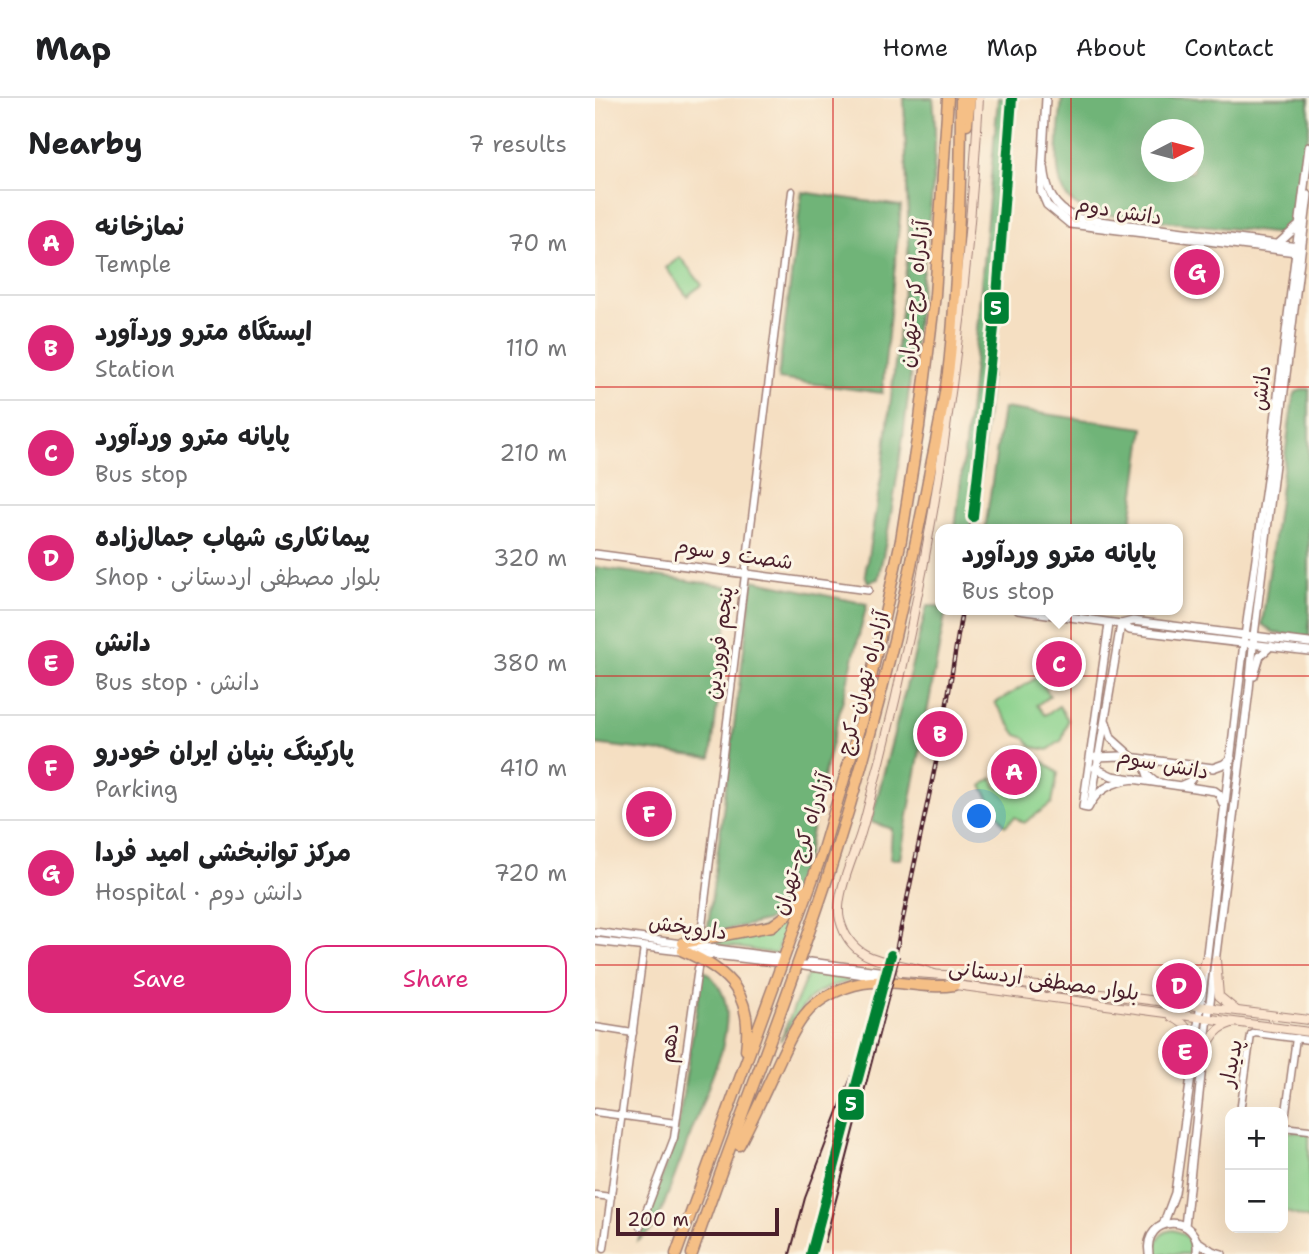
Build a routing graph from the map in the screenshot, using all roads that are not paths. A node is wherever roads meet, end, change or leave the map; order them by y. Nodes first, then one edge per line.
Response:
1 (941, 98) edge
2 (948, 98) edge
3 (961, 98) edge
4 (1046, 98) edge
5 (977, 99) edge
6 (1309, 147) edge
7 (945, 159) junction
8 (961, 168) junction
9 (1309, 184) edge
10 (792, 191) dead end
11 (1299, 225) junction
12 (1274, 247) junction
13 (1298, 250) junction
14 (1292, 272) junction
15 (595, 554) edge
16 (745, 573) junction
17 (868, 590) dead end
18 (1050, 615) edge
19 (1109, 624) junction
20 (1121, 624) junction
21 (1251, 638) junction
22 (1244, 643) junction
23 (1309, 643) edge
24 (1271, 646) junction
25 (1309, 651) edge
26 (1249, 690) junction
27 (1105, 716) junction
28 (1098, 757) junction
29 (1231, 757) junction
30 (1138, 760) junction
31 (1088, 762) junction
32 (1159, 762) junction
33 (1184, 765) junction
34 (1097, 769) junction
35 (1136, 779) junction
36 (1155, 781) junction
37 (1181, 785) junction
38 (1091, 802) junction
39 (1224, 807) junction
40 (821, 856) junction
41 (595, 932) edge
42 (702, 934) dead end
43 (595, 941) edge
44 (644, 947) junction
45 (683, 947) junction
46 (776, 959) dead end
47 (1206, 960) junction
48 (1216, 960) junction
49 (805, 964) dead end
50 (698, 968) dead end
51 (878, 974) tunnel mouth
52 (934, 974) junction
53 (954, 985) junction
54 (1162, 1001) junction
55 (1205, 1007) junction
56 (1239, 1011) junction
57 (1163, 1013) junction
58 (1256, 1014) junction
59 (1203, 1019) junction
60 (1309, 1020) edge
61 (1235, 1022) junction
62 (1255, 1024) junction
63 (595, 1027) edge
64 (633, 1032) junction
65 (1309, 1032) edge
66 (1296, 1038) junction
67 (1309, 1040) edge
68 (1194, 1056) junction
69 (1202, 1066) junction
70 (740, 1078) junction
71 (1241, 1107) edge
72 (1287, 1107) edge
73 (595, 1112) edge
74 (622, 1115) junction
75 (676, 1123) junction
76 (1288, 1127) edge
77 (1309, 1130) edge
78 (719, 1182) junction
79 (595, 1195) edge
80 (611, 1196) junction
81 (1163, 1225) junction
82 (1185, 1226) junction
83 (640, 1227) dead end
84 (1197, 1241) junction
85 (604, 1248) dead end
86 (676, 1254) edge
87 (692, 1254) edge
88 (1149, 1254) edge
89 (1197, 1254) edge
90 (1222, 1254) edge

1 - 7 highway
2 - 7 highway, آزادراه کرج-تهران
3 - 8 highway, آزادراه تهران-کرج
4 - 12 street, دانش دوم
5 - 8 highway
5 - 52 main road
6 - 11 street, دانش
7 - 40 highway, آزادراه کرج-تهران
8 - 78 highway, آزادراه تهران-کرج
9 - 13 street, دانش
10 - 16 street, پنجم فروردین
11 - 12 street
11 - 13 street, دانش
12 - 13 street, دانش دوم
12 - 14 street
13 - 14 street, دانش
13 - 21 street, دانش
14 - 21 street, دانش
15 - 16 street, شصت و سوم
16 - 17 street, شصت و سوم
16 - 42 street, پنجم فروردین
18 - 19 street
19 - 20 street
19 - 31 street
20 - 21 street
20 - 22 street
20 - 27 street
21 - 22 street
21 - 23 street
21 - 24 street
21 - 26 street, دانش
22 - 29 street, دانش
24 - 25 street
24 - 26 street
26 - 48 street, دانش
27 - 28 street
27 - 30 street
28 - 30 street, دانش سوم
28 - 31 street, دانش سوم
28 - 34 street
29 - 33 street, دانش سوم
29 - 39 street, دانش
30 - 32 street, دانش سوم
31 - 34 street, دانش سوم
31 - 38 street
32 - 33 street, دانش سوم
32 - 36 street
33 - 37 street
34 - 35 street, دانش سوم
34 - 38 street
35 - 36 street, دانش سوم
35 - 38 street
36 - 37 street, دانش سوم
37 - 39 street, دانش سوم
39 - 47 street, دانش
40 - 45 highway
40 - 70 highway, آزادراه کرج-تهران
41 - 45 street, داروپخش
43 - 44 street, داروپخش
44 - 45 street, داروپخش
44 - 64 street
45 - 46 street, داروپخش
45 - 70 highway
47 - 54 main road
47 - 55 street, دانش
48 - 55 street, دانش
48 - 56 main road
49 - 51 street
50 - 75 street, دهم
52 - 53 main road, بلوار مصطفی اردستانی
52 - 54 main road, بلوار مصطفی اردستانی
53 - 57 main road, بلوار مصطفی اردستانی
53 - 78 highway
54 - 55 main road, بلوار مصطفی اردستانی
55 - 56 main road, بلوار مصطفی اردستانی
55 - 59 street, دانش
56 - 58 main road, بلوار مصطفی اردستانی
57 - 59 main road, بلوار مصطفی اردستانی
57 - 68 main road
58 - 60 main road, بلوار مصطفی اردستانی
58 - 62 main road
59 - 61 main road, بلوار مصطفی اردستانی
59 - 68 street, دانش
59 - 69 street, دانش
61 - 62 main road, بلوار مصطفی اردستانی
61 - 69 main road
62 - 65 main road, بلوار مصطفی اردستانی
63 - 64 street
64 - 74 street
66 - 67 street, پدیدار
66 - 71 street, پدیدار
66 - 72 street
68 - 81 street, دانش
69 - 82 street, دانش
70 - 86 highway, آزادراه کرج-تهران
73 - 74 street
74 - 75 street
74 - 80 street
75 - 83 street, دهم
76 - 77 street
78 - 87 highway, آزادراه تهران-کرج
79 - 80 street
80 - 85 street
81 - 82 street
81 - 88 street, دانش
82 - 84 street
84 - 89 street
84 - 90 street

